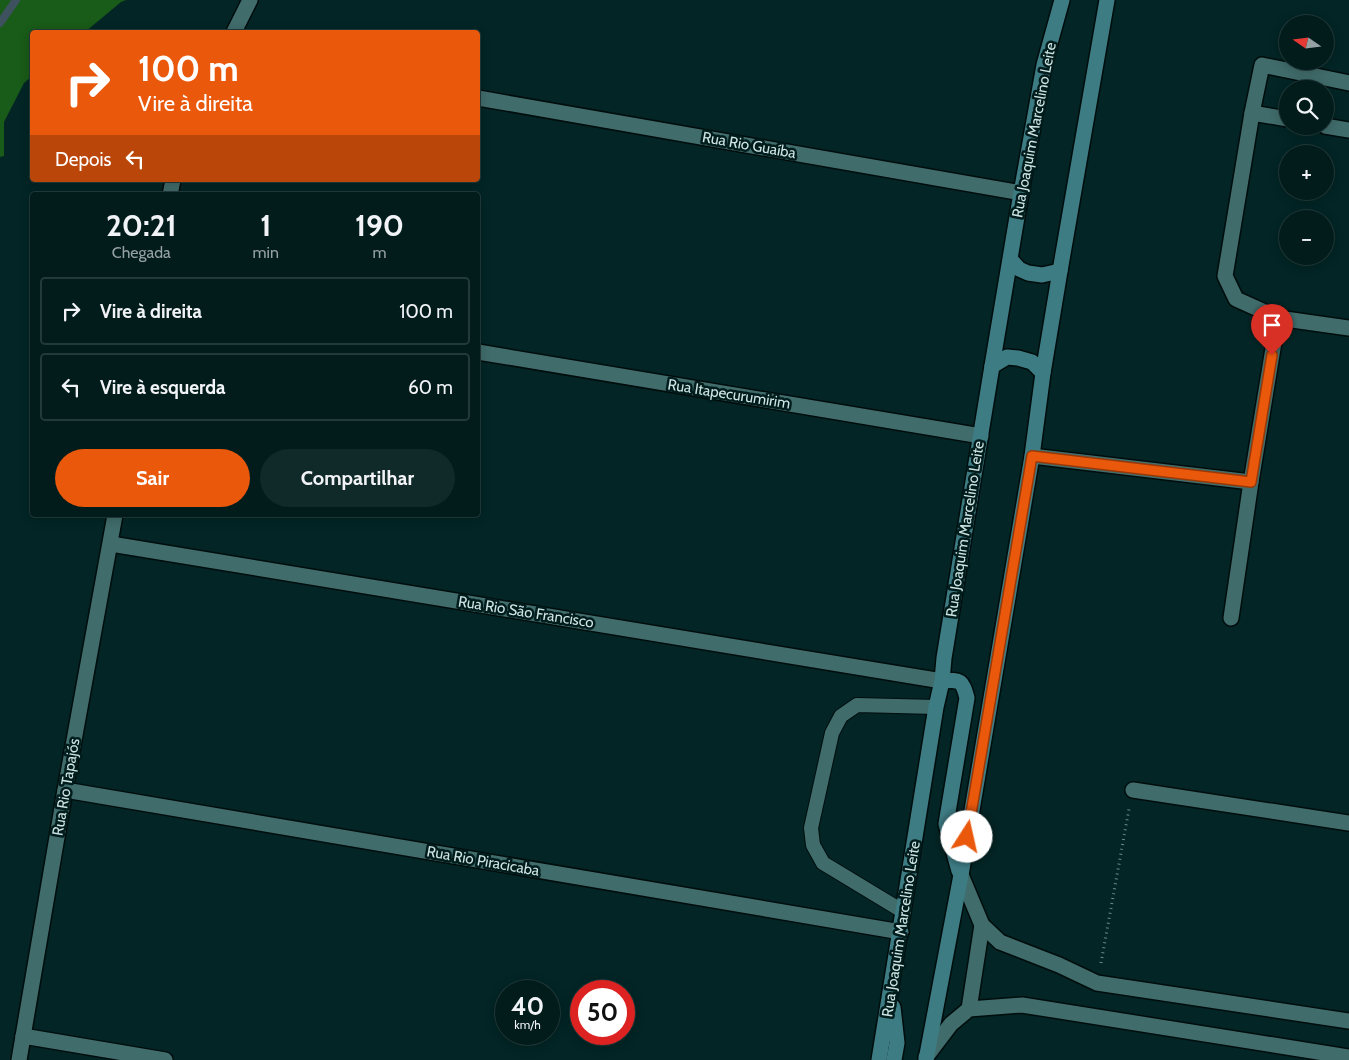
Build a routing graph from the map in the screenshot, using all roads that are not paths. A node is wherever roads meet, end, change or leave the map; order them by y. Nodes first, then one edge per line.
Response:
1 (250, 0) edge
2 (1062, 0) edge
3 (1106, 0) edge
4 (235, 30) edge
5 (1349, 83) edge
6 (480, 98) edge
7 (1252, 112) junction
8 (1279, 117) edge
9 (1334, 128) edge
10 (1349, 130) edge
11 (1021, 193) junction
12 (1010, 260) junction
13 (1060, 270) junction
14 (1278, 318) junction
15 (1349, 328) edge
16 (480, 352) edge
17 (992, 366) junction
18 (1043, 373) junction
19 (981, 436) junction
20 (1032, 456) junction
21 (1251, 482) junction
22 (115, 517) edge
23 (111, 544) junction
24 (1231, 618) dead end
25 (942, 680) junction
26 (936, 707) junction
27 (65, 790) junction
28 (1133, 790) road end
29 (1349, 823) edge
30 (960, 875) junction
31 (904, 912) junction
32 (982, 925) junction
33 (901, 932) junction
34 (892, 986) junction
35 (970, 1009) junction
36 (1349, 1021) edge
37 (23, 1036) junction
38 (1349, 1057) edge
39 (926, 1059) edge
40 (18, 1060) edge
41 (165, 1060) edge
42 (879, 1060) edge
43 (894, 1060) edge

1 - 4 street
2 - 11 main road, Rua Joaquim Marcelino Leite
3 - 13 main road
5 - 7 street
6 - 11 street, Rua Rio Guaíba
7 - 8 street
7 - 14 street
9 - 10 street
11 - 12 main road, Rua Joaquim Marcelino Leite
12 - 13 main road
12 - 17 main road, Rua Joaquim Marcelino Leite
13 - 18 main road
14 - 15 street
14 - 21 street
16 - 19 street, Rua Itapecurumirim
17 - 18 main road
17 - 19 main road, Rua Joaquim Marcelino Leite
18 - 20 main road
19 - 25 main road, Rua Joaquim Marcelino Leite
20 - 21 street
20 - 30 main road
21 - 24 street
22 - 23 street, Rua Rio Tapajós
23 - 25 street, Rua Rio São Francisco
23 - 27 street, Rua Rio Tapajós
25 - 26 main road, Rua Joaquim Marcelino Leite
25 - 30 main road
26 - 31 main road, Rua Joaquim Marcelino Leite
26 - 31 lane
27 - 33 street, Rua Rio Piracicaba
27 - 37 street, Rua Rio Tapajós
28 - 29 street
30 - 32 street
30 - 39 main road
31 - 33 main road, Rua Joaquim Marcelino Leite
32 - 35 street
32 - 36 street
33 - 34 main road, Rua Joaquim Marcelino Leite
34 - 42 main road, Rua Joaquim Marcelino Leite
34 - 43 main road
35 - 38 street
35 - 39 street
37 - 40 street, Rua Rio Tapajós
37 - 41 street

